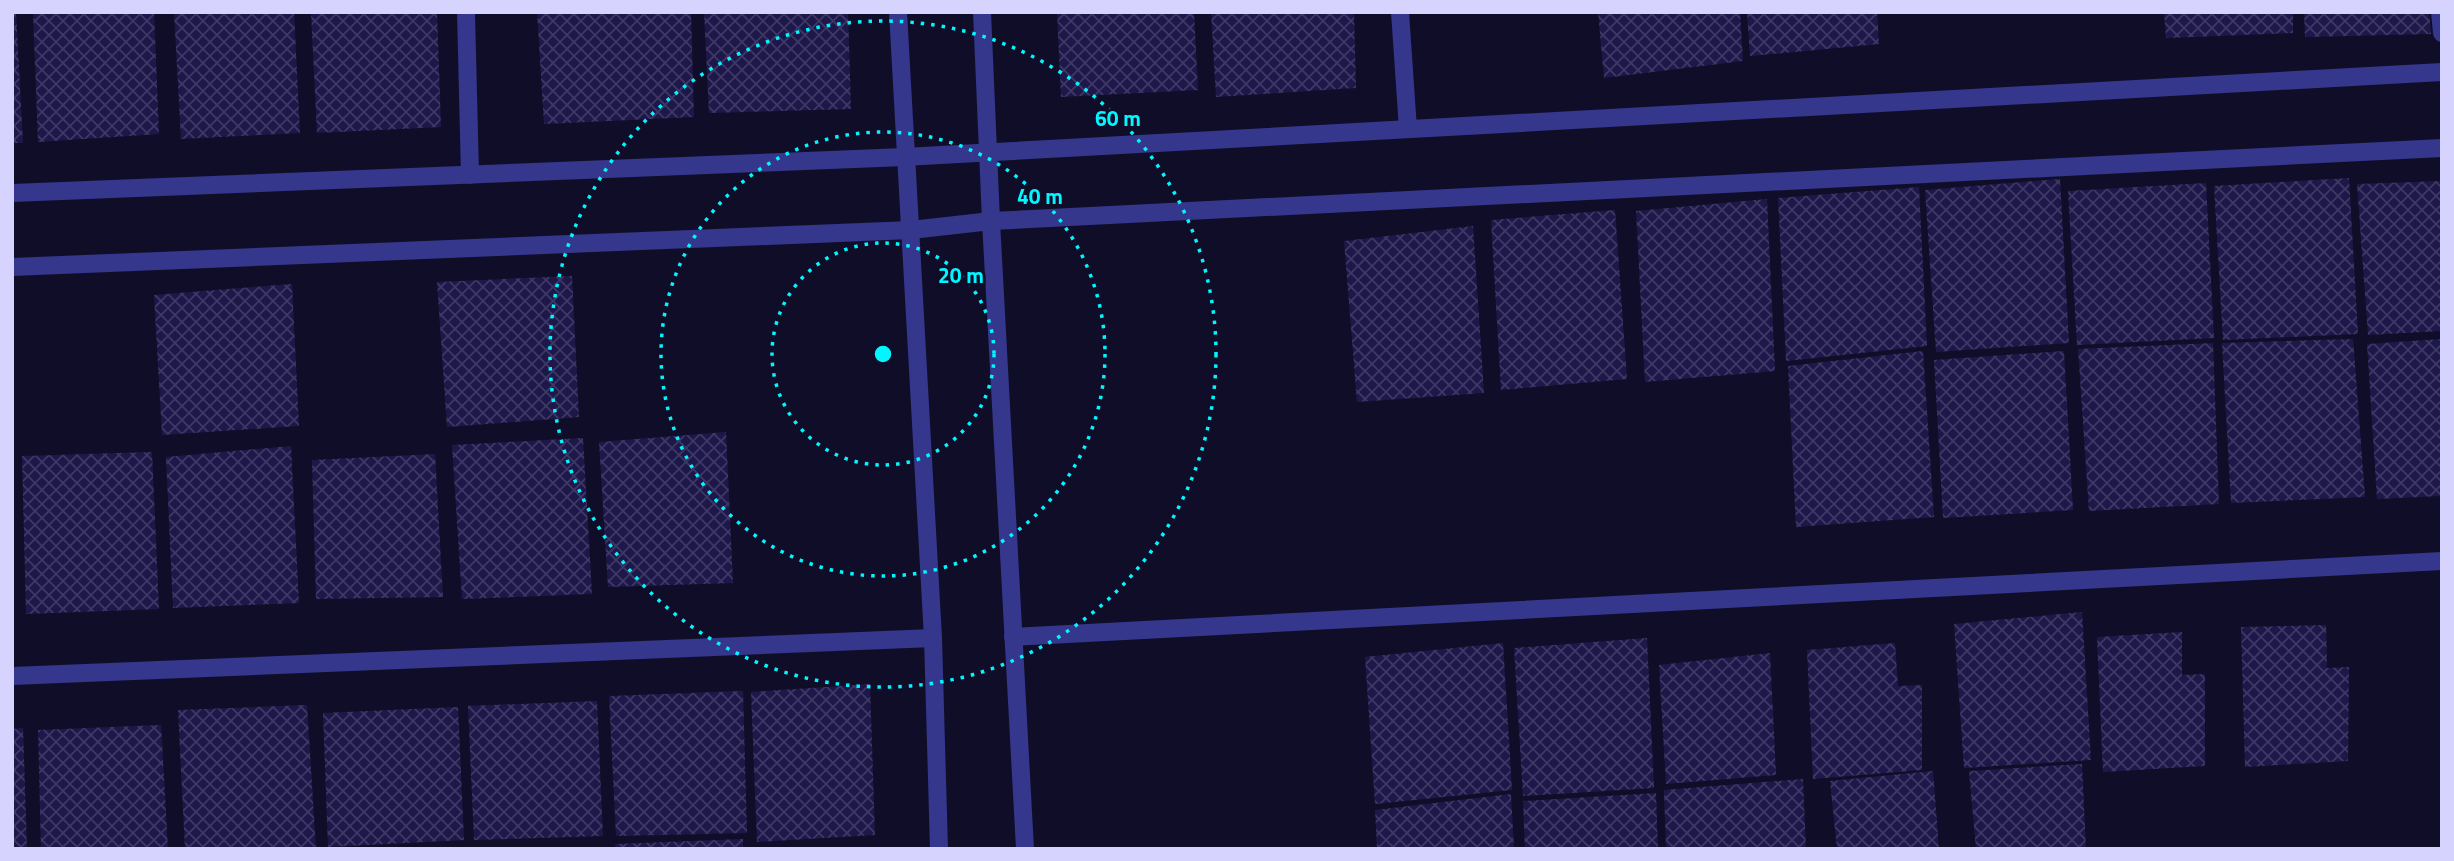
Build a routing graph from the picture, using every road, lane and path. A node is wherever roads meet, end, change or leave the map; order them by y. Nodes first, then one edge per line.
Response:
1 (466, 12) edge
2 (898, 12) edge
3 (982, 12) edge
4 (1400, 12) edge
5 (2441, 12) edge
6 (2442, 33) edge
7 (2442, 72) edge
8 (1408, 129) junction
9 (2442, 148) edge
10 (990, 152) junction
11 (904, 158) junction
12 (470, 174) junction
13 (12, 193) edge
14 (991, 220) junction
15 (911, 230) junction
16 (12, 267) edge
17 (2442, 561) edge
18 (1013, 637) junction
19 (933, 638) junction
20 (12, 676) edge
21 (939, 849) edge
22 (1025, 849) edge

1 - 12 street
2 - 11 street
3 - 10 street
4 - 8 street
5 - 6 street
7 - 8 street
8 - 10 street
9 - 14 street
10 - 11 street
10 - 14 street
11 - 12 street
11 - 15 street
12 - 13 street
14 - 15 street
14 - 18 street
15 - 16 street
15 - 19 street
17 - 18 street
18 - 22 street
19 - 20 street
19 - 21 street

